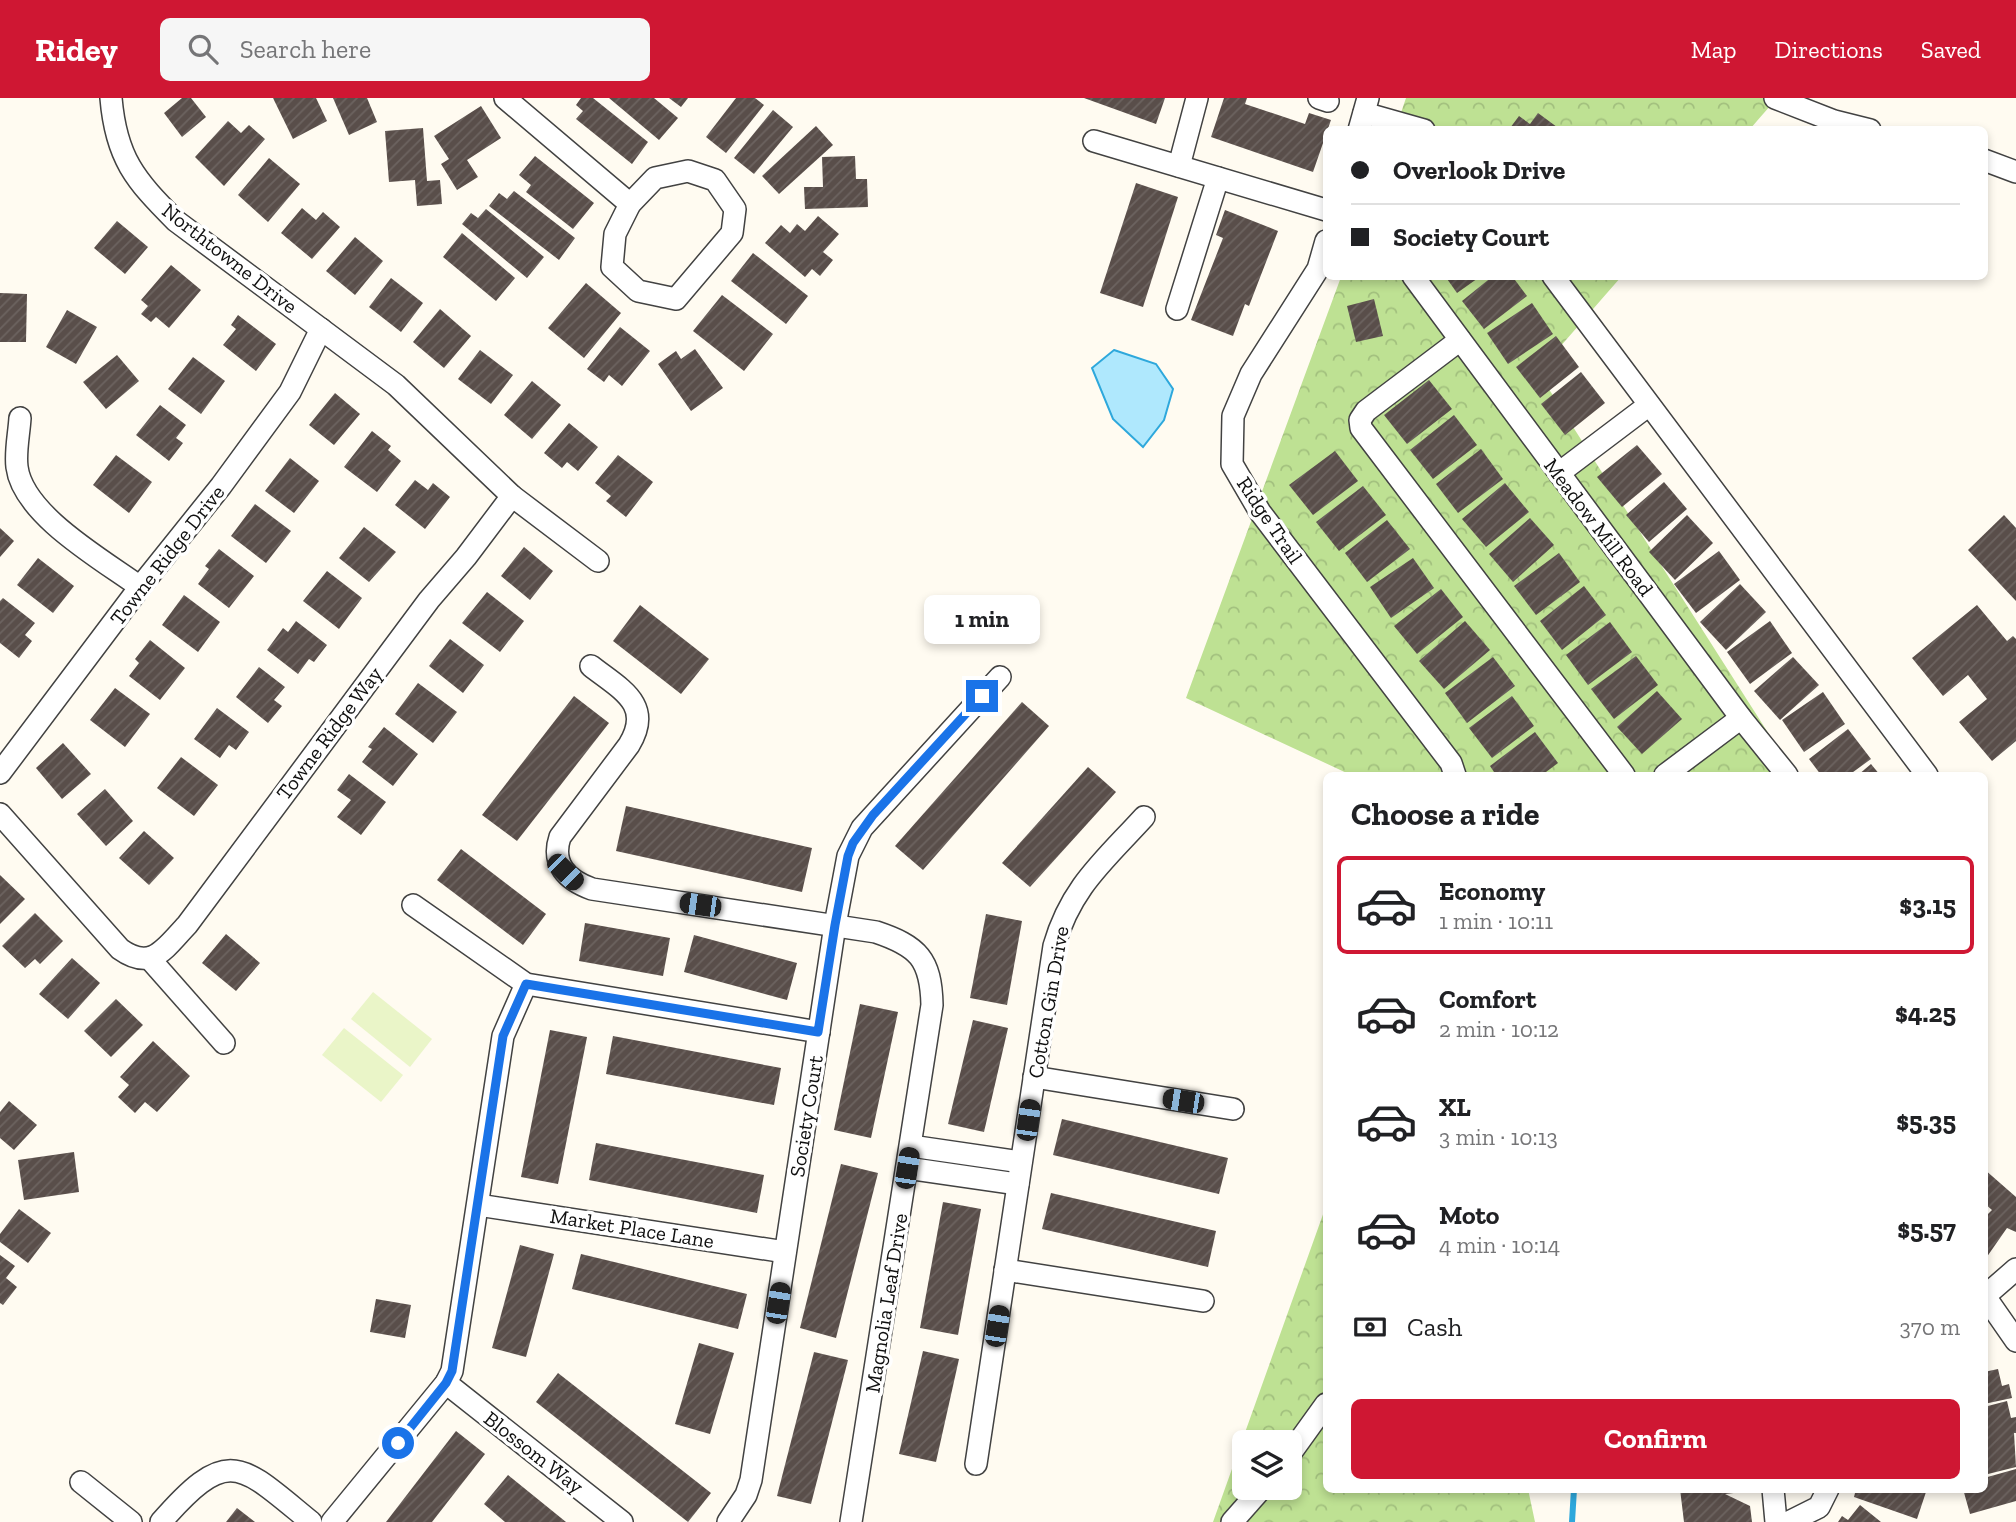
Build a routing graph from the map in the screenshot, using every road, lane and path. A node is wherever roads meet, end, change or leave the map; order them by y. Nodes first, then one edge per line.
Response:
1 (111, 98) edge
2 (505, 98) edge
3 (1197, 98) edge
4 (1775, 98) edge
5 (1363, 114) edge
6 (1409, 126) edge
7 (1854, 126) edge
8 (1094, 141) dead end
9 (1988, 162) edge
10 (1179, 166) junction
11 (2016, 172) edge
12 (1218, 178) junction
13 (630, 204) junction
14 (1323, 209) edge
15 (1323, 252) edge
16 (1416, 280) edge
17 (1556, 280) edge
18 (1177, 309) dead end
19 (321, 329) junction
20 (1460, 340) junction
21 (1649, 405) junction
22 (20, 418) dead end
23 (1559, 473) junction
24 (512, 496) junction
25 (598, 561) dead end
26 (140, 587) junction
27 (591, 666) dead end
28 (1000, 677) dead end
29 (1741, 718) junction
30 (0, 772) edge
31 (1454, 772) edge
32 (1622, 772) edge
33 (1669, 772) edge
34 (1785, 772) edge
35 (1925, 772) edge
36 (0, 814) edge
37 (1144, 817) dead end
38 (413, 905) dead end
39 (835, 925) junction
40 (149, 958) junction
41 (526, 984) junction
42 (818, 1032) junction
43 (224, 1043) dead end
44 (1034, 1077) junction
45 (1233, 1109) dead end
46 (911, 1146) junction
47 (1021, 1162) junction
48 (907, 1168) junction
49 (1018, 1184) junction
50 (478, 1205) junction
51 (785, 1252) junction
52 (2016, 1269) edge
53 (1005, 1270) junction
54 (1988, 1292) edge
55 (1988, 1299) edge
56 (1203, 1301) dead end
57 (2016, 1341) edge
58 (446, 1383) junction
59 (1323, 1409) edge
60 (1302, 1438) edge
61 (976, 1464) dead end
62 (81, 1482) dead end
63 (1773, 1493) edge
64 (1826, 1493) edge
65 (1251, 1500) edge
66 (131, 1522) edge
67 (161, 1522) edge
68 (311, 1522) edge
69 (332, 1522) edge
70 (622, 1522) edge
71 (728, 1522) edge
72 (851, 1522) edge
73 (1232, 1522) edge
74 (1776, 1522) edge
75 (1789, 1522) edge

1 - 19 street, Northtowne Drive
2 - 13 street
3 - 10 street
4 - 7 street
5 - 6 street
8 - 10 street
9 - 11 street
10 - 12 street
12 - 14 street
12 - 18 street
13 - 13 street
15 - 31 street, Ridge Trail
16 - 20 street, Meadow Mill Road
17 - 21 street
19 - 24 street, Northtowne Drive
19 - 26 street, Towne Ridge Drive
20 - 23 street, Meadow Mill Road
20 - 32 street
21 - 23 street
21 - 35 street
22 - 26 street
23 - 29 street, Meadow Mill Road
24 - 25 street
24 - 40 street, Towne Ridge Way
26 - 30 street, Towne Ridge Drive
27 - 39 street, Magnolia Leaf Drive
28 - 39 street, Society Court
29 - 33 street
29 - 34 street, Meadow Mill Road
36 - 40 street
37 - 44 street, Cotton Gin Drive
38 - 41 street
39 - 42 street, Society Court
39 - 46 street, Magnolia Leaf Drive
40 - 43 street
41 - 42 street
41 - 50 street
42 - 51 street, Society Court
44 - 45 street
44 - 47 street, Cotton Gin Drive
46 - 47 street
46 - 48 street, Magnolia Leaf Drive
47 - 49 street, Cotton Gin Drive
48 - 49 street
48 - 72 street, Magnolia Leaf Drive
49 - 53 street, Cotton Gin Drive
50 - 51 street, Market Place Lane
50 - 58 street
51 - 71 street, Society Court
52 - 54 street
53 - 56 street
53 - 61 street, Cotton Gin Drive
55 - 57 street
58 - 69 street
58 - 70 street, Blossom Way
59 - 60 street
62 - 66 street
63 - 74 street
64 - 75 street
65 - 73 street
67 - 68 street

